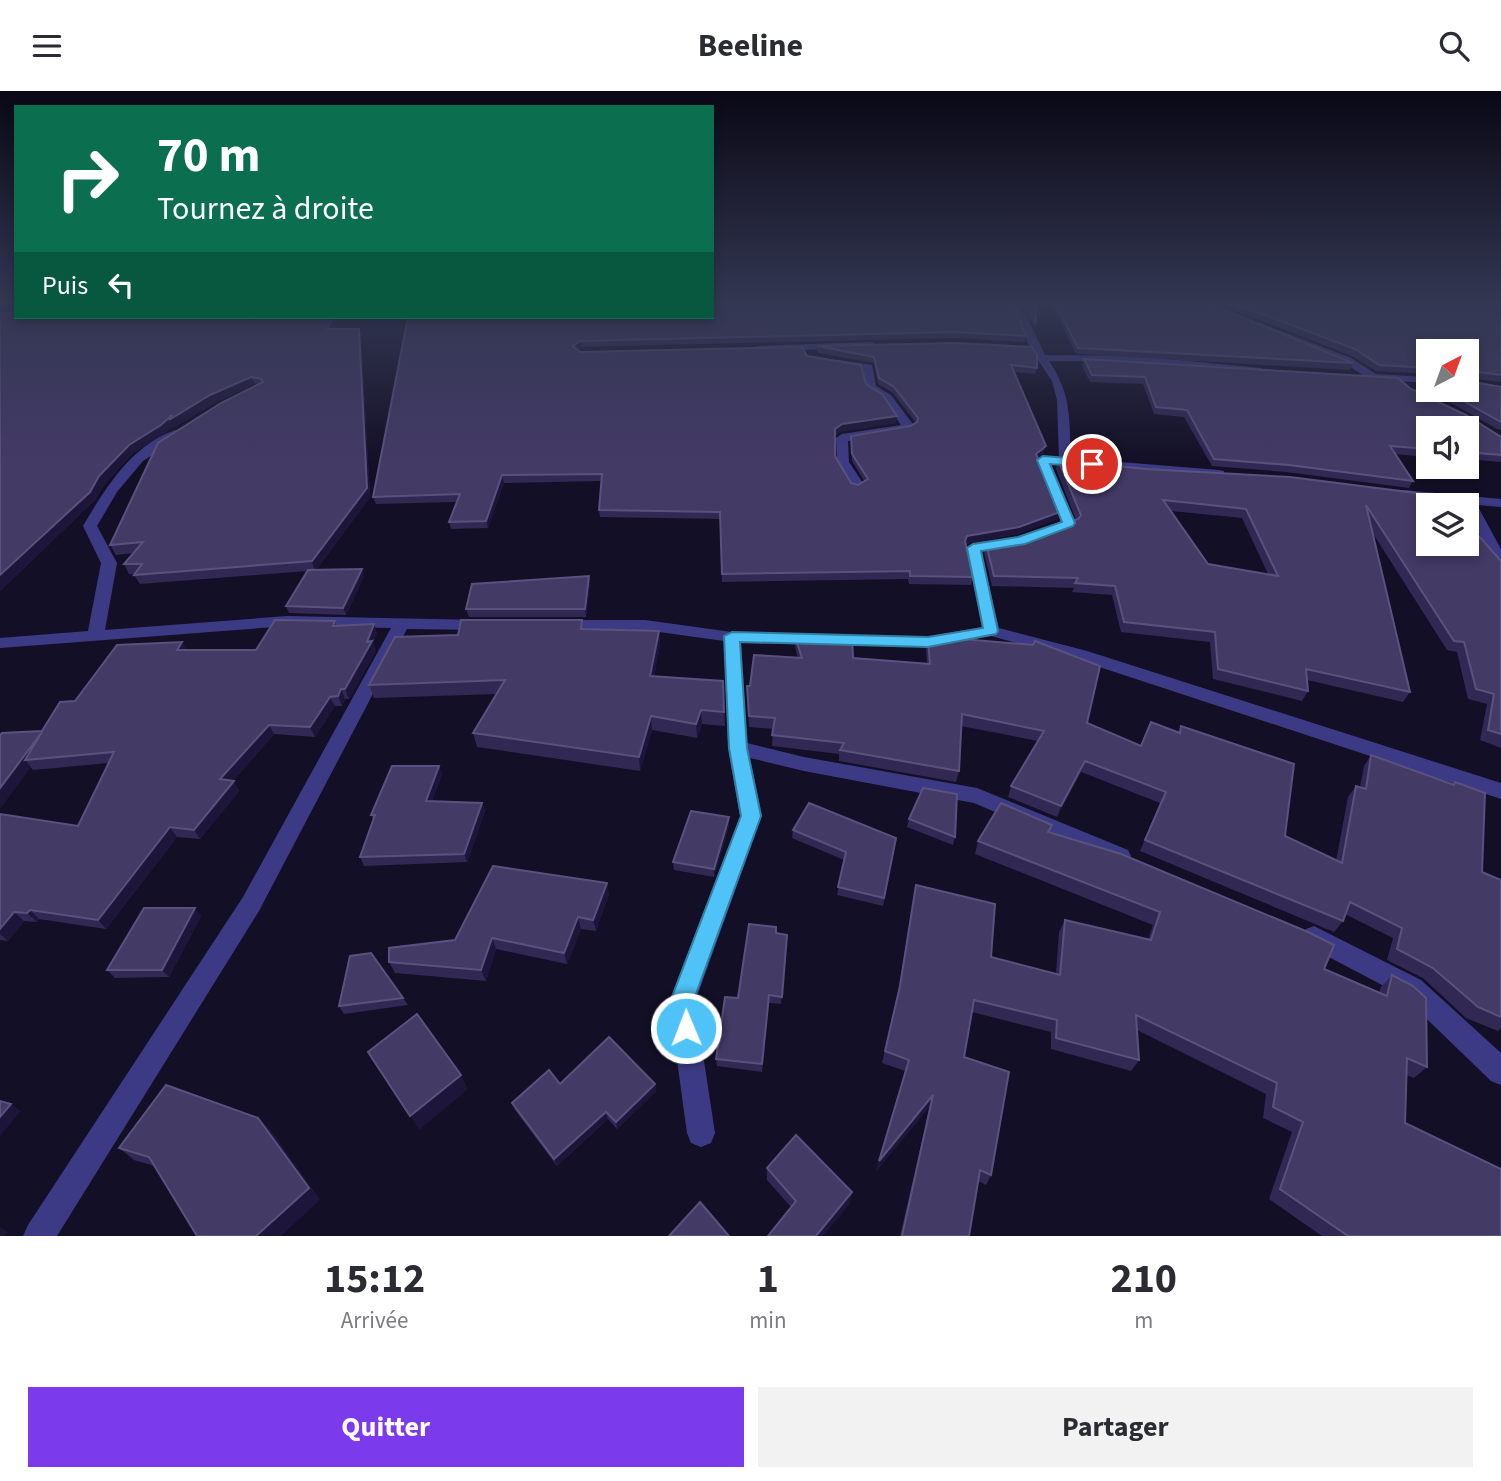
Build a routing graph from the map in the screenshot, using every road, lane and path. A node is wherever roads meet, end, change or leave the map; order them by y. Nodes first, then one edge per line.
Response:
1 (810, 356) edge
2 (1040, 356) edge
3 (1095, 356) edge
4 (1338, 356) edge
5 (1273, 372) edge
6 (1348, 376) edge
7 (1373, 377) junction
8 (1399, 379) junction
9 (1416, 380) edge
10 (1413, 391) edge
11 (186, 428) edge
12 (1065, 461) junction
13 (1230, 475) edge
14 (858, 487) edge
15 (1390, 492) edge
16 (1416, 495) edge
17 (1479, 502) edge
18 (1501, 503) edge
19 (1479, 521) edge
20 (1501, 563) edge
21 (401, 625) junction
22 (495, 625) edge
23 (550, 625) edge
24 (991, 631) junction
25 (96, 635) junction
26 (732, 636) junction
27 (0, 643) edge
28 (738, 748) junction
29 (1501, 791) edge
30 (1145, 866) edge
31 (1296, 929) edge
32 (1501, 1071) edge
33 (701, 1133) dead end
34 (39, 1236) edge

1 - 14 street
2 - 12 street
3 - 5 street
4 - 7 street
6 - 7 street
7 - 8 street
8 - 9 street
8 - 10 street
11 - 25 street
12 - 13 street
12 - 24 street
15 - 16 street
17 - 18 street
19 - 20 street
21 - 22 street
21 - 25 street
21 - 34 street
23 - 26 street
24 - 26 street
24 - 29 street
25 - 27 street
26 - 28 street
28 - 30 street
28 - 33 street
31 - 32 street

